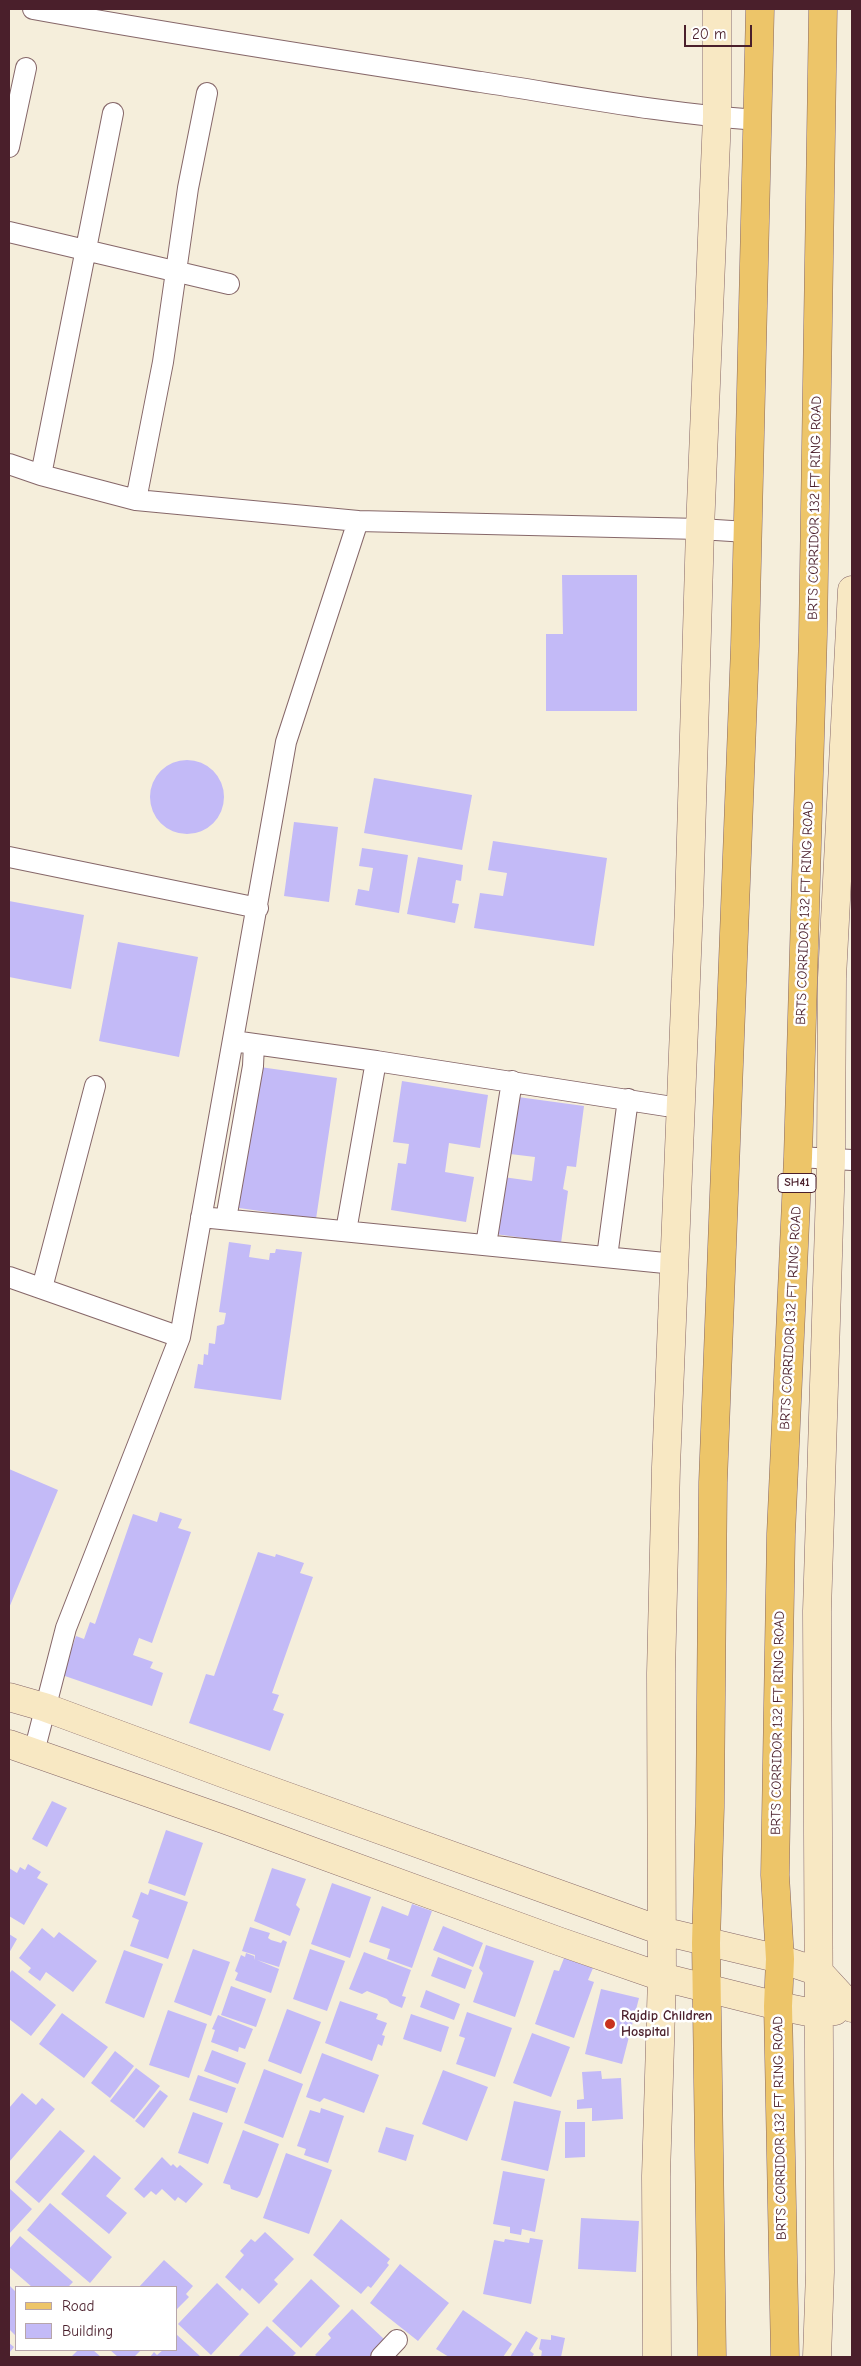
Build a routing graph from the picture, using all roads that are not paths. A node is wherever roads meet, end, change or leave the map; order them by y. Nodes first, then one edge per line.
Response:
1 (33, 9) edge
2 (716, 9) edge
3 (760, 9) edge
4 (823, 9) edge
5 (26, 68) dead end
6 (207, 93) dead end
7 (113, 113) dead end
8 (717, 118) junction
9 (758, 120) junction
10 (9, 147) edge
11 (9, 232) edge
12 (88, 250) junction
13 (176, 271) junction
14 (228, 284) dead end
15 (9, 464) edge
16 (41, 475) junction
17 (136, 500) junction
18 (358, 521) junction
19 (700, 529) junction
20 (747, 532) junction
21 (852, 590) edge
22 (9, 857) edge
23 (258, 908) junction
24 (233, 1042) junction
25 (254, 1044) junction
26 (376, 1061) junction
27 (512, 1081) junction
28 (94, 1086) dead end
29 (628, 1099) junction
30 (666, 1106) dead end
31 (798, 1157) junction
32 (842, 1159) edge
33 (202, 1217) junction
34 (226, 1219) junction
35 (346, 1231) junction
36 (486, 1245) junction
37 (607, 1257) junction
38 (675, 1264) junction
39 (9, 1278) edge
40 (42, 1288) junction
41 (180, 1337) junction
42 (9, 1697) edge
43 (44, 1707) junction
44 (21, 1748) edge
45 (662, 1931) junction
46 (706, 1943) junction
47 (780, 1960) junction
48 (819, 1972) junction
49 (662, 1976) junction
50 (707, 1988) junction
51 (778, 2006) junction
52 (852, 2008) edge
53 (818, 2014) junction
54 (397, 2340) dead end
55 (381, 2357) edge
56 (657, 2357) edge
57 (712, 2357) edge
58 (785, 2357) edge
59 (817, 2357) edge

1 - 8 street
2 - 8 street
3 - 9 main road
4 - 31 main road, BRTS CORRIDOR 132 FT RING ROAD / SH41
5 - 10 street
6 - 13 street
7 - 12 street
8 - 9 street
8 - 19 street
9 - 20 main road
11 - 12 street
12 - 13 street
12 - 16 street
13 - 14 street
13 - 17 street
15 - 16 street
16 - 17 street
17 - 18 street
18 - 19 street
18 - 23 street
19 - 20 street
19 - 38 street
20 - 46 main road
21 - 32 street
22 - 23 street
23 - 24 street
24 - 25 street
24 - 33 street
25 - 26 street
25 - 34 street
26 - 27 street
26 - 35 street
27 - 29 street
27 - 36 street
28 - 40 street
29 - 30 street
29 - 37 street
31 - 32 street
31 - 47 main road, BRTS CORRIDOR 132 FT RING ROAD / SH41
32 - 48 street
33 - 34 street
33 - 41 street
34 - 35 street
35 - 36 street
36 - 37 street
37 - 38 street
38 - 45 street
39 - 40 street
40 - 41 street
41 - 43 street
42 - 43 street
43 - 44 street
43 - 45 street
44 - 49 street
45 - 46 street
45 - 49 street
46 - 47 street
46 - 50 main road
47 - 48 street
47 - 51 main road, BRTS CORRIDOR 132 FT RING ROAD / SH41
48 - 52 street
48 - 53 street
49 - 50 street
49 - 56 street
50 - 51 street
50 - 57 main road
51 - 53 street
51 - 58 main road, BRTS CORRIDOR 132 FT RING ROAD / SH41
52 - 53 street
53 - 59 street
54 - 55 street

